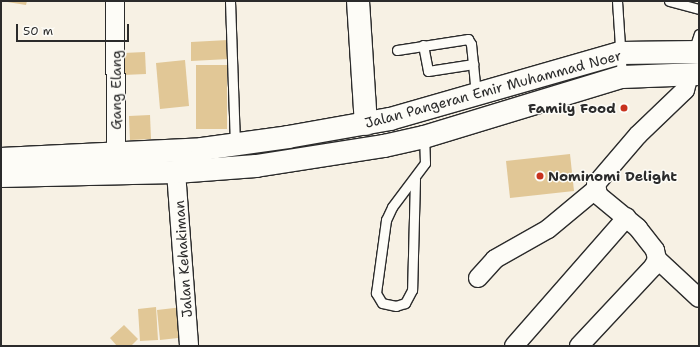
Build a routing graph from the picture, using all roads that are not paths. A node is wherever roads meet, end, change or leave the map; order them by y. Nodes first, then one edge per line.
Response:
1 (115, 1) edge
2 (230, 1) edge
3 (358, 1) edge
4 (617, 1) edge
5 (669, 1) edge
6 (699, 9) edge
7 (423, 46) junction
8 (697, 46) edge
9 (397, 50) dead end
10 (620, 53) junction
11 (473, 64) junction
12 (694, 74) edge
13 (622, 77) junction
14 (476, 94) junction
15 (435, 107) junction
16 (366, 124) junction
17 (432, 135) junction
18 (235, 145) junction
19 (116, 155) junction
20 (203, 159) junction
21 (3, 168) edge
22 (176, 172) junction
23 (415, 179) junction
24 (595, 190) junction
25 (628, 217) junction
26 (657, 258) junction
27 (478, 278) dead end
28 (699, 298) edge
29 (189, 346) edge
30 (514, 346) edge
31 (579, 346) edge

1 - 19 street, Gang Elang
2 - 18 lane
3 - 16 main road
4 - 10 lane
5 - 6 lane
7 - 9 lane
7 - 11 lane
7 - 11 lane
8 - 10 main road, Jalan Pangeran Emir Muhammad Noer
10 - 13 lane
10 - 14 main road, Jalan Pangeran Emir Muhammad Noer
11 - 14 lane
12 - 13 main road, Jalan Pangeran Emir Muhammad Noer
12 - 24 street
13 - 17 main road, Jalan Pangeran Emir Muhammad Noer
14 - 15 main road, Jalan Pangeran Emir Muhammad Noer
15 - 16 main road, Jalan Pangeran Emir Muhammad Noer
15 - 17 main road
16 - 18 main road, Jalan Pangeran Emir Muhammad Noer
17 - 20 main road, Jalan Pangeran Emir Muhammad Noer
17 - 23 lane
18 - 20 main road, Jalan Pangeran Emir Muhammad Noer
19 - 20 main road, Jalan Pangeran Emir Muhammad Noer
19 - 21 main road, Jalan Pangeran Emir Muhammad Noer
20 - 22 main road, Jalan Pangeran Emir Muhammad Noer
21 - 22 main road, Jalan Pangeran Emir Muhammad Noer
22 - 29 street, Jalan Kehakiman
23 - 23 lane
24 - 25 street
24 - 27 street
25 - 26 street
25 - 30 street
26 - 28 street
26 - 31 street

